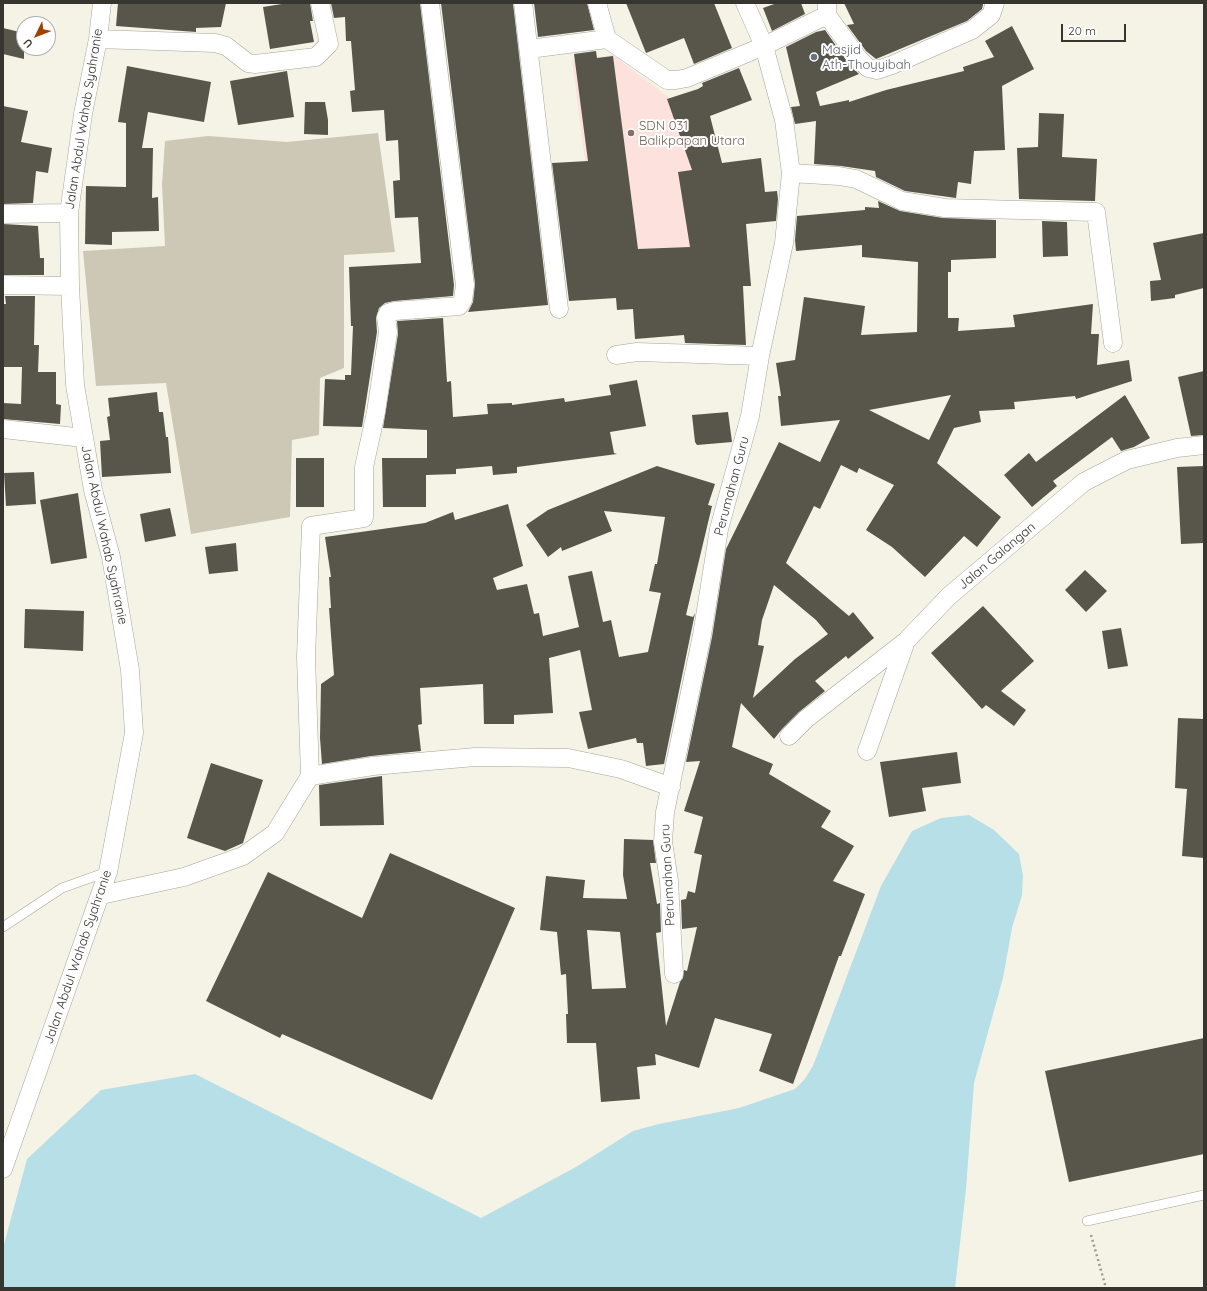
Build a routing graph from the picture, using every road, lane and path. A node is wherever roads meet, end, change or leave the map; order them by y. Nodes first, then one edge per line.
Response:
1 (102, 3) edge
2 (320, 3) edge
3 (430, 3) edge
4 (523, 3) edge
5 (597, 3) edge
6 (745, 3) edge
7 (996, 3) edge
8 (827, 9) edge
9 (98, 39) junction
10 (607, 39) junction
11 (764, 46) junction
12 (529, 49) junction
13 (791, 173) junction
14 (69, 213) junction
15 (3, 214) edge
16 (3, 285) edge
17 (70, 286) junction
18 (560, 309) dead end
19 (1113, 343) dead end
20 (616, 355) dead end
21 (760, 356) junction
22 (3, 429) edge
23 (84, 438) junction
24 (1204, 445) edge
25 (906, 641) junction
26 (789, 736) dead end
27 (867, 751) dead end
28 (310, 776) junction
29 (671, 788) junction
30 (108, 872) junction
31 (101, 894) junction
32 (3, 927) edge
33 (674, 974) dead end
34 (3, 1169) edge
35 (1204, 1195) edge
36 (1087, 1221) joint
37 (1106, 1288) edge

1 - 9 street, Jalan Abdul Wahab Syahranie
2 - 9 street
3 - 28 street
4 - 12 street
5 - 10 street
6 - 11 street, Perumahan Guru
7 - 8 street
8 - 11 street
9 - 14 street, Jalan Abdul Wahab Syahranie
10 - 11 street
10 - 12 street
11 - 13 street, Perumahan Guru
12 - 18 street
13 - 19 street
13 - 21 street, Perumahan Guru
14 - 15 street
14 - 17 street, Jalan Abdul Wahab Syahranie
16 - 17 street
17 - 23 street, Jalan Abdul Wahab Syahranie
20 - 21 street
21 - 29 street, Perumahan Guru
22 - 23 street
23 - 30 street, Jalan Abdul Wahab Syahranie
24 - 25 street, Jalan Galangan
25 - 26 street
25 - 27 street, Jalan Galangan
28 - 29 street
28 - 31 street
29 - 33 street, Perumahan Guru
30 - 31 street, Jalan Abdul Wahab Syahranie
30 - 32 lane
31 - 34 street, Jalan Abdul Wahab Syahranie
35 - 36 lane
36 - 37 path

